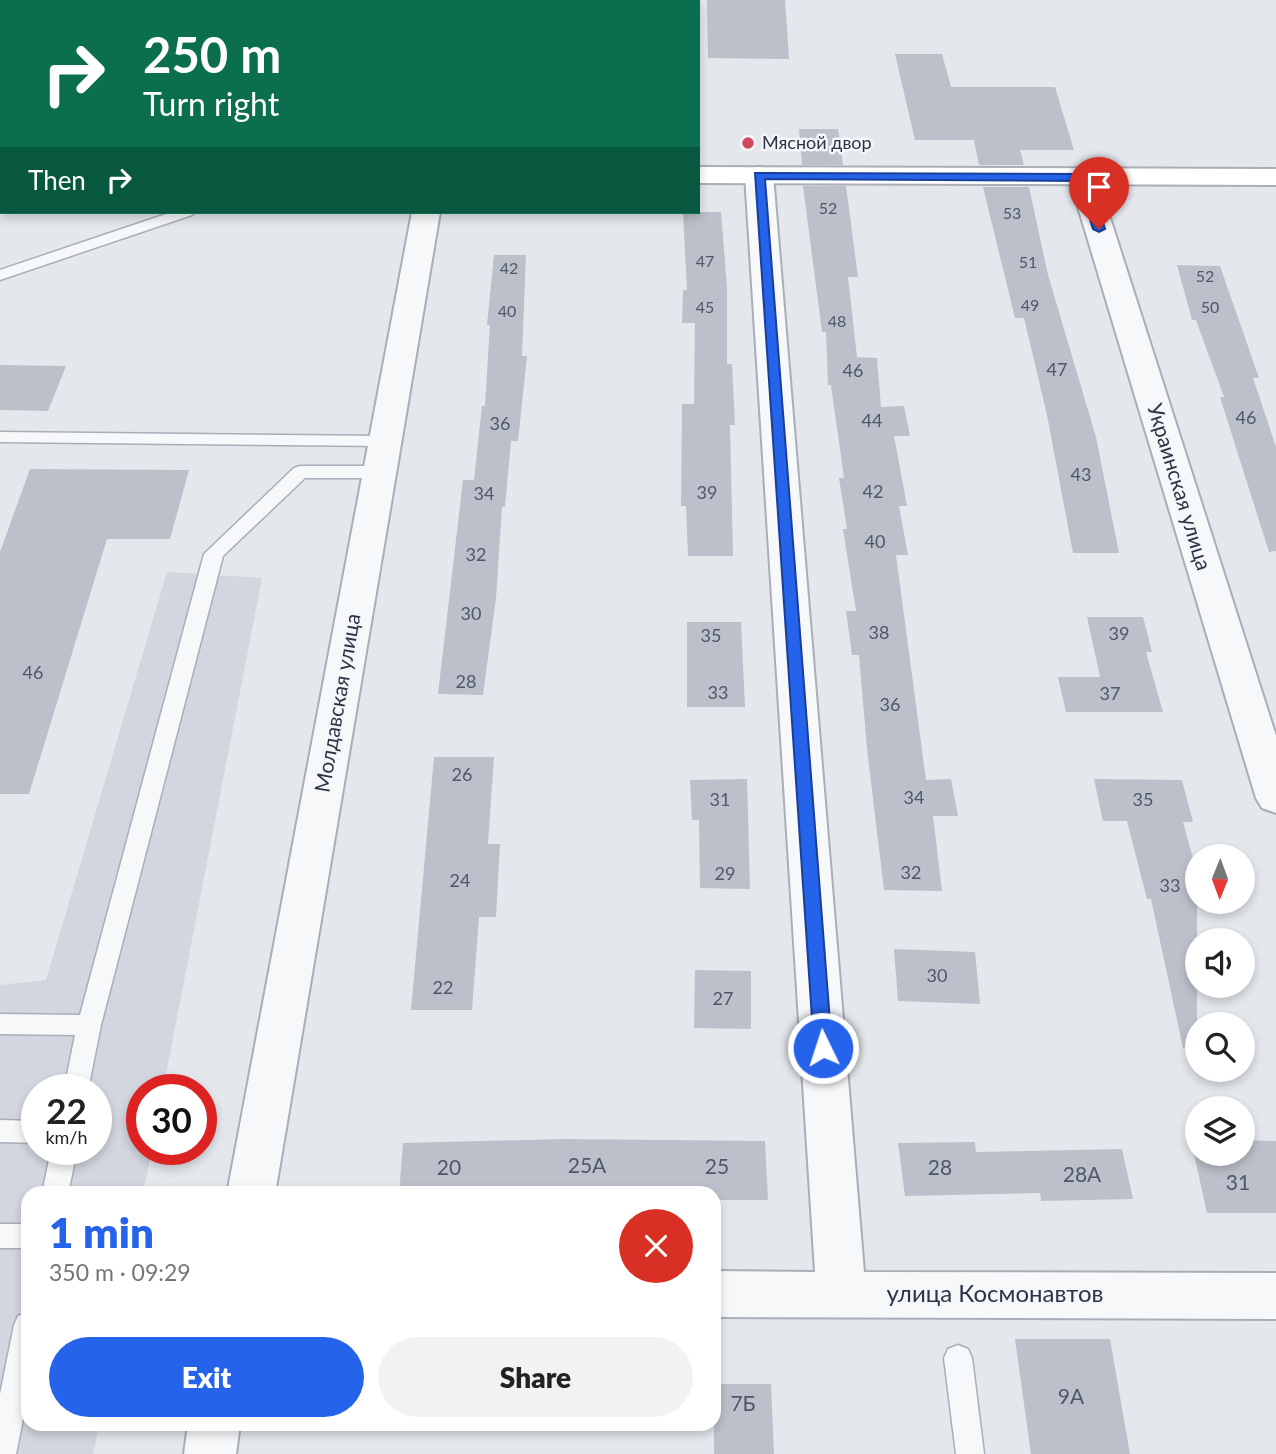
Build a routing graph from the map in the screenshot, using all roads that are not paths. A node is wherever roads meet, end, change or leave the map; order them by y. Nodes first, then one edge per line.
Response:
1 (700, 175) edge
2 (759, 175) junction
3 (1083, 177) junction
4 (1276, 177) edge
5 (181, 214) edge
6 (426, 214) edge
7 (0, 275) edge
8 (0, 437) edge
9 (382, 456) junction
10 (1276, 798) edge
11 (0, 1024) edge
12 (89, 1025) junction
13 (79, 1074) edge
14 (0, 1131) edge
15 (21, 1132) edge
16 (61, 1165) edge
17 (57, 1186) edge
18 (252, 1186) edge
19 (0, 1236) edge
20 (21, 1236) edge
21 (841, 1293) junction
22 (721, 1294) edge
23 (1276, 1296) edge
24 (958, 1358) dead end
25 (21, 1360) edge
26 (213, 1431) edge
27 (2, 1454) edge
28 (210, 1454) edge
29 (970, 1454) edge

1 - 2 street
2 - 3 street
2 - 21 street
3 - 4 street
3 - 10 street, Украинская улица
5 - 7 lane
6 - 9 street, Молдавская улица
8 - 9 lane
9 - 12 lane
9 - 18 street, Молдавская улица
11 - 12 lane
12 - 13 lane
14 - 15 lane
16 - 17 lane
19 - 20 lane
21 - 22 street, улица Космонавтов
21 - 23 street, улица Космонавтов
24 - 29 lane
25 - 27 lane
26 - 28 street

